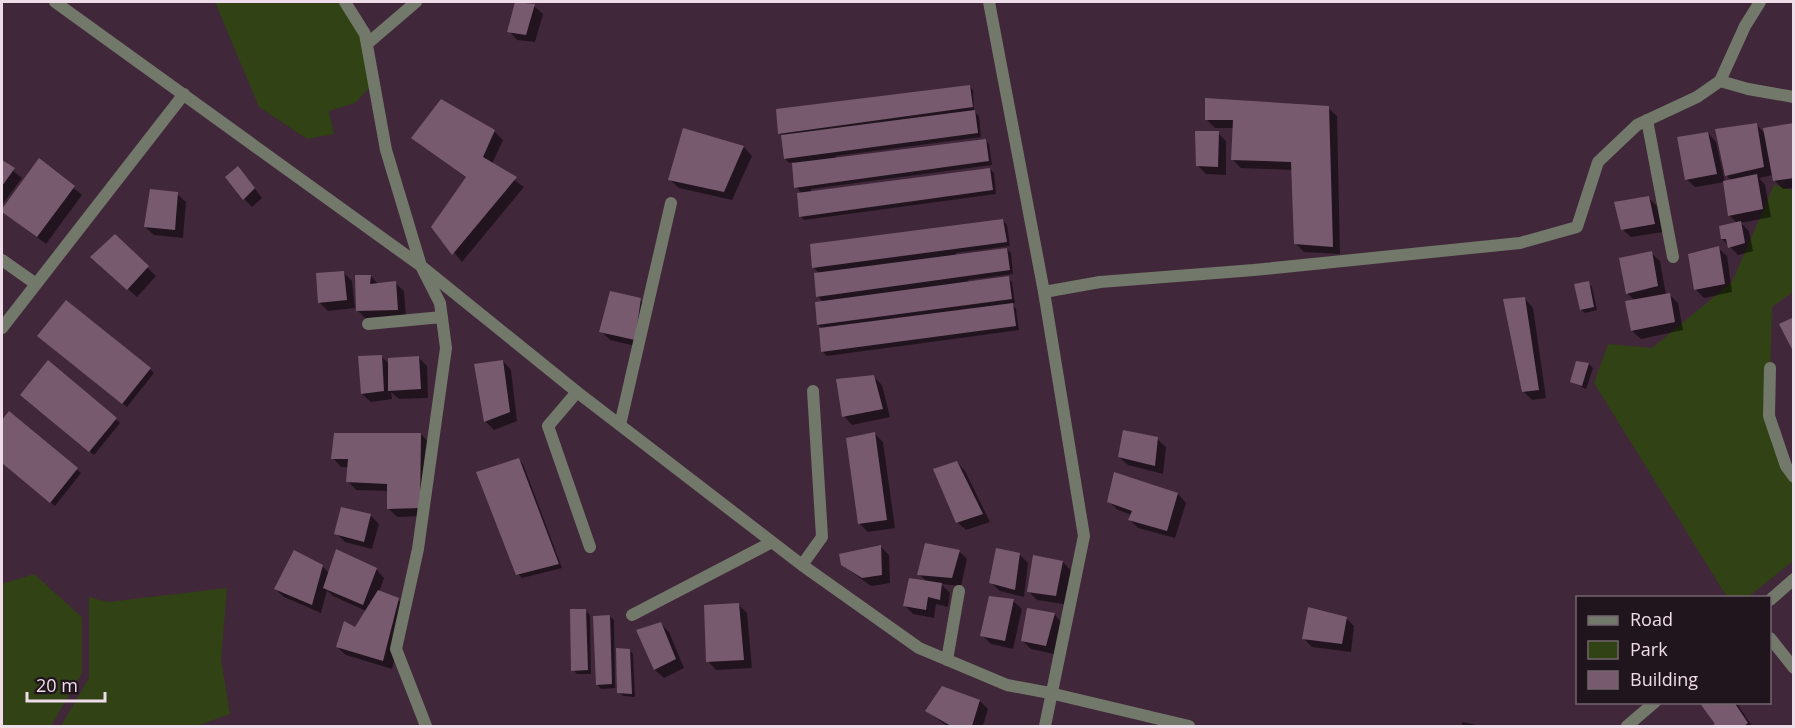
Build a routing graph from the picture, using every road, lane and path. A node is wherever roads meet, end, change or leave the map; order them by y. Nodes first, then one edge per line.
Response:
1 (55, 2) edge
2 (345, 2) edge
3 (416, 2) edge
4 (989, 2) edge
5 (1760, 2) edge
6 (367, 44) junction
7 (1720, 81) junction
8 (184, 94) junction
9 (1794, 97) edge
10 (1647, 120) junction
11 (671, 203) dead end
12 (1673, 257) dead end
13 (2, 260) edge
14 (421, 266) junction
15 (36, 284) junction
16 (1044, 292) junction
17 (442, 317) junction
18 (368, 324) dead end
19 (2, 328) edge
20 (1770, 369) dead end
21 (813, 391) dead end
22 (577, 392) junction
23 (620, 425) junction
24 (1794, 477) edge
25 (772, 542) junction
26 (590, 547) dead end
27 (802, 565) junction
28 (1794, 579) edge
29 (959, 591) dead end
30 (1771, 599) edge
31 (632, 615) dead end
32 (1771, 639) edge
33 (947, 660) junction
34 (1794, 668) edge
35 (1050, 693) junction
36 (1652, 704) edge
37 (426, 726) edge
38 (1045, 726) edge
39 (1189, 726) edge
40 (1627, 726) edge

1 - 8 street
2 - 6 street
3 - 6 street
4 - 16 street
5 - 7 street
6 - 14 street
7 - 9 street
7 - 10 street
8 - 14 street
8 - 15 street
10 - 12 street
10 - 16 street
11 - 23 street
13 - 15 street
14 - 17 street
14 - 22 street
15 - 19 street
16 - 35 street
17 - 18 street
17 - 37 street
20 - 24 street
21 - 27 street
22 - 23 street
22 - 26 street
23 - 25 street
25 - 27 street
25 - 31 street
27 - 33 street
28 - 30 street
29 - 33 street
32 - 34 street
33 - 35 street
35 - 38 street
35 - 39 street
36 - 40 street

